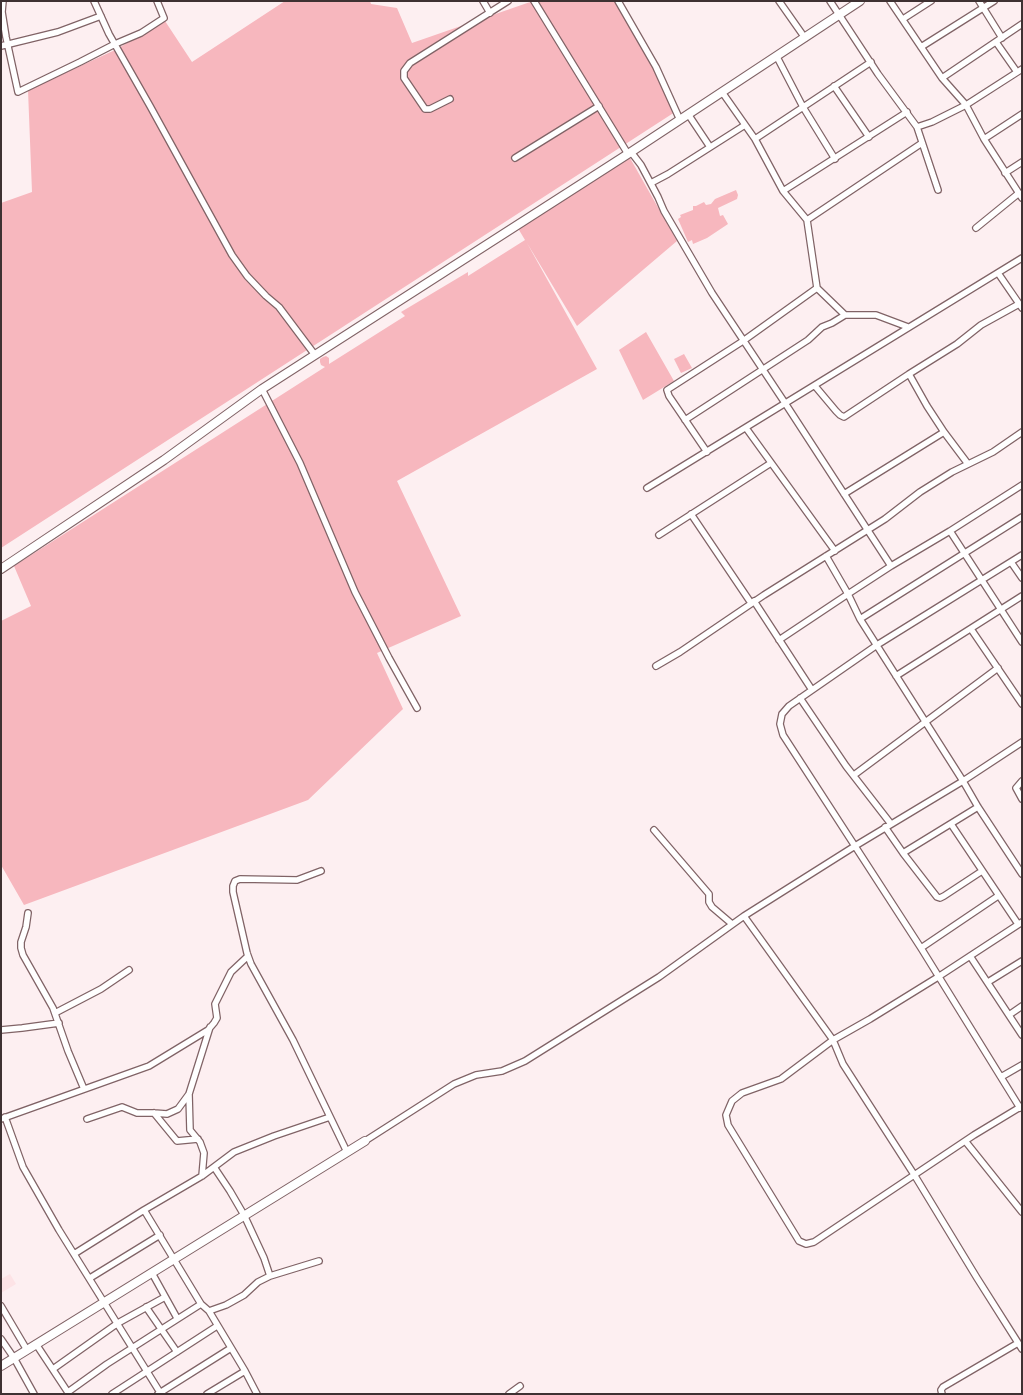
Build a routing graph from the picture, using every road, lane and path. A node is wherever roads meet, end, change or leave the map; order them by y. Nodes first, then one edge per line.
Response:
1 (3, 1) edge
2 (94, 1) edge
3 (158, 1) edge
4 (483, 1) edge
5 (508, 1) edge
6 (534, 1) edge
7 (618, 1) edge
8 (779, 1) edge
9 (830, 1) edge
10 (860, 1) edge
11 (890, 1) edge
12 (931, 1) edge
13 (979, 1) edge
14 (994, 1) edge
15 (983, 8) junction
16 (2, 12) edge
17 (490, 13) junction
18 (839, 15) junction
19 (101, 16) junction
20 (903, 19) junction
21 (1022, 24) edge
22 (805, 38) junction
23 (1002, 38) junction
24 (996, 42) junction
25 (115, 44) junction
26 (8, 45) junction
27 (1, 46) edge
28 (922, 47) junction
29 (777, 57) junction
30 (870, 62) junction
31 (1020, 71) edge
32 (942, 78) junction
33 (834, 86) junction
34 (722, 92) junction
35 (450, 99) dead end
36 (966, 105) junction
37 (599, 106) junction
38 (803, 107) junction
39 (907, 112) junction
40 (688, 114) junction
41 (1022, 114) edge
42 (680, 120) junction
43 (745, 125) junction
44 (917, 128) junction
45 (869, 137) junction
46 (984, 139) junction
47 (755, 140) junction
48 (922, 143) junction
49 (710, 147) junction
50 (630, 153) junction
51 (516, 158) dead end
52 (835, 159) junction
53 (1022, 162) edge
54 (1005, 173) junction
55 (651, 183) junction
56 (938, 190) dead end
57 (783, 191) junction
58 (1020, 195) edge
59 (807, 220) junction
60 (976, 228) dead end
61 (1022, 258) edge
62 (998, 273) junction
63 (817, 288) junction
64 (1021, 306) edge
65 (845, 315) junction
66 (908, 327) junction
67 (743, 341) junction
68 (315, 355) junction
69 (763, 370) junction
70 (909, 374) junction
71 (815, 386) junction
72 (262, 389) junction
73 (785, 403) junction
74 (685, 420) junction
75 (746, 428) junction
76 (944, 432) junction
77 (1022, 432) edge
78 (707, 452) junction
79 (771, 463) junction
80 (968, 464) junction
81 (1022, 485) edge
82 (647, 488) dead end
83 (844, 494) junction
84 (691, 514) junction
85 (1022, 517) edge
86 (868, 530) junction
87 (950, 531) junction
88 (659, 535) dead end
89 (835, 551) junction
90 (965, 553) junction
91 (1022, 555) edge
92 (826, 556) junction
93 (1011, 562) junction
94 (891, 566) junction
95 (1, 569) edge
96 (1022, 578) edge
97 (983, 580) junction
98 (848, 594) junction
99 (1022, 596) edge
100 (752, 602) junction
101 (1002, 610) junction
102 (860, 619) junction
103 (971, 629) junction
104 (779, 640) junction
105 (1022, 642) edge
106 (877, 645) junction
107 (656, 666) dead end
108 (998, 668) junction
109 (896, 676) junction
110 (812, 690) junction
111 (800, 698) junction
112 (1022, 704) edge
113 (416, 708) dead end
114 (925, 722) junction
115 (1022, 742) edge
116 (854, 775) junction
117 (963, 780) junction
118 (1022, 781) edge
119 (1022, 799) edge
120 (978, 807) junction
121 (891, 824) junction
122 (951, 824) junction
123 (885, 827) junction
124 (654, 830) dead end
125 (855, 846) junction
126 (902, 853) junction
127 (321, 871) dead end
128 (982, 871) junction
129 (1022, 874) edge
130 (998, 896) junction
131 (28, 913) dead end
132 (744, 916) junction
133 (1020, 923) edge
134 (732, 924) junction
135 (921, 948) junction
136 (248, 956) junction
137 (970, 956) junction
138 (1022, 961) edge
139 (129, 970) dead end
140 (938, 977) junction
141 (988, 982) junction
142 (1022, 1006) edge
143 (55, 1013) junction
144 (1009, 1015) junction
145 (59, 1023) junction
146 (210, 1027) junction
147 (1, 1030) edge
148 (1022, 1036) edge
149 (833, 1040) junction
150 (1022, 1065) edge
151 (1001, 1077) junction
152 (84, 1089) junction
153 (189, 1094) junction
154 (1021, 1107) edge
155 (154, 1113) junction
156 (330, 1117) junction
157 (3, 1118) edge
158 (87, 1119) dead end
159 (198, 1139) junction
160 (365, 1140) joint
161 (966, 1142) junction
162 (347, 1152) junction
163 (214, 1167) junction
164 (202, 1176) junction
165 (915, 1176) junction
166 (144, 1210) junction
167 (1022, 1212) edge
168 (244, 1215) junction
169 (160, 1235) junction
170 (74, 1254) junction
171 (174, 1259) junction
172 (319, 1261) dead end
173 (152, 1273) junction
174 (270, 1276) junction
175 (90, 1278) junction
176 (165, 1297) junction
177 (104, 1302) junction
178 (201, 1304) junction
179 (1, 1306) edge
180 (146, 1307) junction
181 (209, 1311) junction
182 (177, 1318) junction
183 (118, 1323) junction
184 (217, 1326) junction
185 (160, 1329) junction
186 (1, 1339) edge
187 (1018, 1343) junction
188 (36, 1344) junction
189 (132, 1347) junction
190 (231, 1348) junction
191 (1022, 1349) edge
192 (27, 1350) junction
193 (177, 1352) junction
194 (14, 1358) junction
195 (1, 1366) edge
196 (53, 1369) junction
197 (147, 1371) junction
198 (245, 1371) junction
199 (520, 1386) dead end
200 (68, 1393) edge
201 (34, 1394) edge
202 (112, 1394) edge
203 (160, 1394) edge
204 (206, 1394) edge
205 (257, 1394) edge
206 (509, 1394) edge
207 (942, 1394) edge

1 - 16 street
2 - 19 street
3 - 25 street
4 - 17 street
5 - 17 street
6 - 37 street
7 - 42 street
8 - 22 street
9 - 18 street
10 - 18 street
11 - 20 street
12 - 20 street
13 - 15 street
14 - 15 street
15 - 23 street
15 - 28 street
16 - 26 street
17 - 35 street
18 - 22 street
18 - 30 street
19 - 25 street
19 - 26 street
20 - 28 street
21 - 23 street
22 - 29 street
23 - 24 street
24 - 31 street
24 - 32 street
25 - 26 street
25 - 68 street
26 - 27 street
28 - 32 street
29 - 34 street
29 - 38 street
30 - 33 street
30 - 39 street
31 - 36 street
32 - 36 street
33 - 38 street
33 - 45 street
34 - 40 street
34 - 43 street
36 - 44 street
36 - 46 street
37 - 50 street
37 - 51 street
38 - 47 street
38 - 52 street
39 - 44 street
39 - 45 street
40 - 42 street
40 - 49 street
41 - 46 street
42 - 50 street
43 - 47 street
43 - 49 street
44 - 48 street
45 - 52 street
46 - 54 street
47 - 57 street
48 - 56 street
48 - 59 street
49 - 55 street
50 - 55 street
50 - 68 street
52 - 57 street
53 - 54 street
54 - 58 street
55 - 67 street
57 - 59 street
58 - 60 street
59 - 63 street
61 - 62 street
62 - 64 street
62 - 66 street
63 - 65 street
63 - 67 street
64 - 70 street
65 - 66 street
65 - 69 street
66 - 71 street
67 - 69 street
67 - 74 street
68 - 72 street
69 - 73 street
69 - 74 street
70 - 71 street
70 - 76 street
71 - 73 street
72 - 95 street
72 - 113 street
73 - 75 street
73 - 83 street
74 - 78 street
75 - 78 street
75 - 79 street
76 - 80 street
76 - 83 street
77 - 80 street
78 - 82 street
79 - 84 street
79 - 89 street
80 - 86 street
81 - 87 street
83 - 86 street
84 - 88 street
84 - 100 street
85 - 90 street
86 - 89 street
86 - 94 street
87 - 90 street
87 - 94 street
89 - 92 street
90 - 97 street
90 - 102 street
91 - 93 street
92 - 98 street
92 - 100 street
93 - 96 street
93 - 97 street
94 - 98 street
97 - 101 street
97 - 106 street
98 - 102 street
98 - 104 street
99 - 101 street
100 - 104 street
100 - 107 street
101 - 103 street
101 - 105 street
102 - 106 street
103 - 108 street
103 - 109 street
104 - 110 street
106 - 109 street
106 - 110 street
108 - 112 street
108 - 114 street
109 - 114 street
110 - 111 street
111 - 116 street
111 - 125 street
114 - 116 street
114 - 117 street
115 - 117 street
116 - 121 street
117 - 120 street
117 - 121 street
118 - 119 street
120 - 122 street
120 - 129 street
121 - 123 street
122 - 126 street
122 - 128 street
123 - 125 street
123 - 126 street
124 - 134 street
125 - 132 street
125 - 135 street
126 - 128 street
127 - 136 street
128 - 130 street
130 - 133 street
130 - 135 street
131 - 143 street
132 - 134 street
132 - 149 street
133 - 137 street
134 - 160 street
135 - 140 street
136 - 146 street
136 - 156 street
137 - 140 street
137 - 141 street
138 - 141 street
139 - 143 street
140 - 149 street
140 - 151 street
141 - 144 street
142 - 144 street
143 - 145 street
144 - 148 street
145 - 147 street
145 - 152 street
146 - 152 street
146 - 153 street
149 - 165 street
149 - 165 street
150 - 151 street
151 - 154 street
152 - 157 street
153 - 155 street
153 - 159 street
154 - 161 street
155 - 158 street
155 - 159 street
156 - 162 street
156 - 163 street
157 - 170 street
159 - 164 street
160 - 162 street
161 - 165 street
161 - 167 street
162 - 168 street
163 - 164 street
163 - 168 street
164 - 166 street
165 - 187 street
166 - 169 street
166 - 170 street
168 - 171 street
168 - 174 street
169 - 171 street
169 - 175 street
170 - 175 street
171 - 173 street
171 - 178 street
172 - 174 street
173 - 176 street
173 - 177 street
174 - 181 street
175 - 177 street
176 - 180 street
176 - 182 street
177 - 183 street
177 - 188 street
178 - 181 street
178 - 182 street
179 - 192 street
180 - 183 street
180 - 185 street
181 - 184 street
182 - 185 street
183 - 189 street
183 - 196 street
184 - 190 street
184 - 193 street
185 - 189 street
185 - 193 street
186 - 194 street
187 - 191 street
187 - 207 street
188 - 192 street
188 - 196 street
189 - 197 street
189 - 200 street
190 - 198 street
190 - 203 street
192 - 194 street
193 - 197 street
194 - 195 street
194 - 201 street
196 - 200 street
197 - 202 street
197 - 203 street
198 - 204 street
198 - 205 street
199 - 206 street

